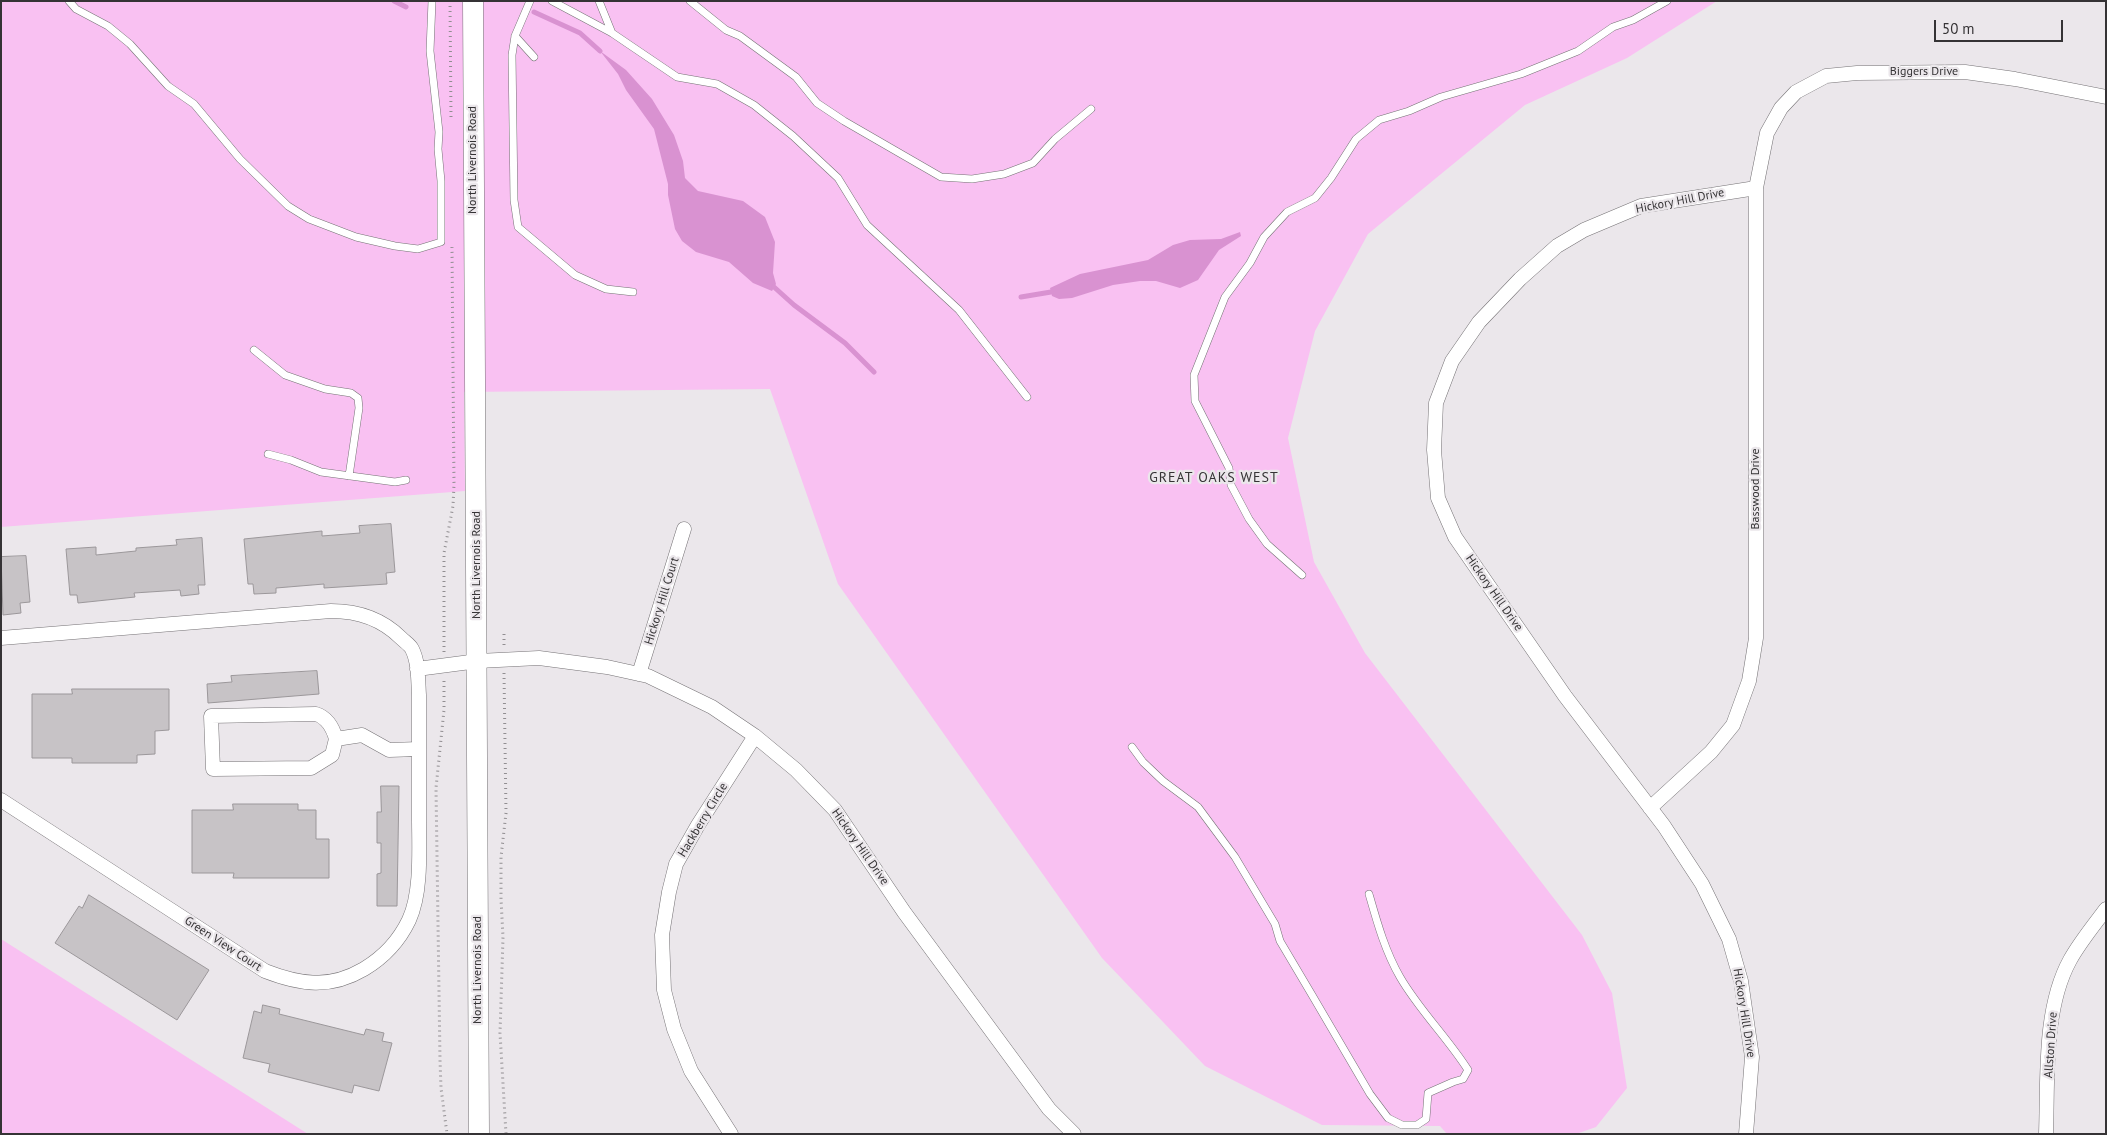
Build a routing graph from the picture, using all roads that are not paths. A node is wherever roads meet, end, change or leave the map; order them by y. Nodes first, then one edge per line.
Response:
1 (69, 1) edge
2 (432, 1) edge
3 (473, 1) edge
4 (530, 1) edge
5 (552, 1) edge
6 (600, 1) edge
7 (690, 1) edge
8 (1667, 1) edge
9 (612, 33) junction
10 (515, 36) junction
11 (534, 57) dead end
12 (2106, 97) edge
13 (1091, 109) dead end
14 (1767, 133) joint
15 (1756, 188) junction
16 (633, 292) dead end
17 (254, 350) dead end
18 (1027, 397) dead end
19 (268, 454) dead end
20 (348, 476) junction
21 (406, 480) dead end
22 (684, 529) dead end
23 (1302, 575) dead end
24 (1, 638) edge
25 (478, 661) junction
26 (417, 670) junction
27 (639, 674) junction
28 (755, 736) junction
29 (336, 740) junction
30 (1132, 748) dead end
31 (419, 749) junction
32 (1, 800) edge
33 (1650, 808) junction
34 (1369, 894) dead end
35 (2106, 909) edge
36 (479, 1132) edge
37 (731, 1134) edge
38 (1074, 1134) edge
39 (1746, 1134) edge
40 (2046, 1134) edge

1 - 2 lane
3 - 25 main road, North Livernois Road
4 - 10 lane
5 - 9 lane
6 - 9 lane
7 - 13 lane
8 - 23 lane
9 - 18 lane
10 - 11 lane
10 - 16 lane
12 - 14 street, Biggers Drive
14 - 15 street, Basswood Drive
15 - 33 street, Basswood Drive
15 - 33 street, Hickory Hill Drive
17 - 20 lane
19 - 20 lane
20 - 21 lane
22 - 27 street, Hickory Hill Court
24 - 26 street, Green View Court
25 - 26 street
25 - 27 street, Hickory Hill Drive
25 - 36 main road, North Livernois Road
26 - 31 street, Green View Court
27 - 28 street, Hickory Hill Drive
28 - 37 street, Hackberry Circle
28 - 38 street, Hickory Hill Drive
29 - 29 street
29 - 31 street
30 - 34 lane
31 - 32 street, Green View Court
33 - 39 street, Hickory Hill Drive
35 - 40 street, Allston Drive

